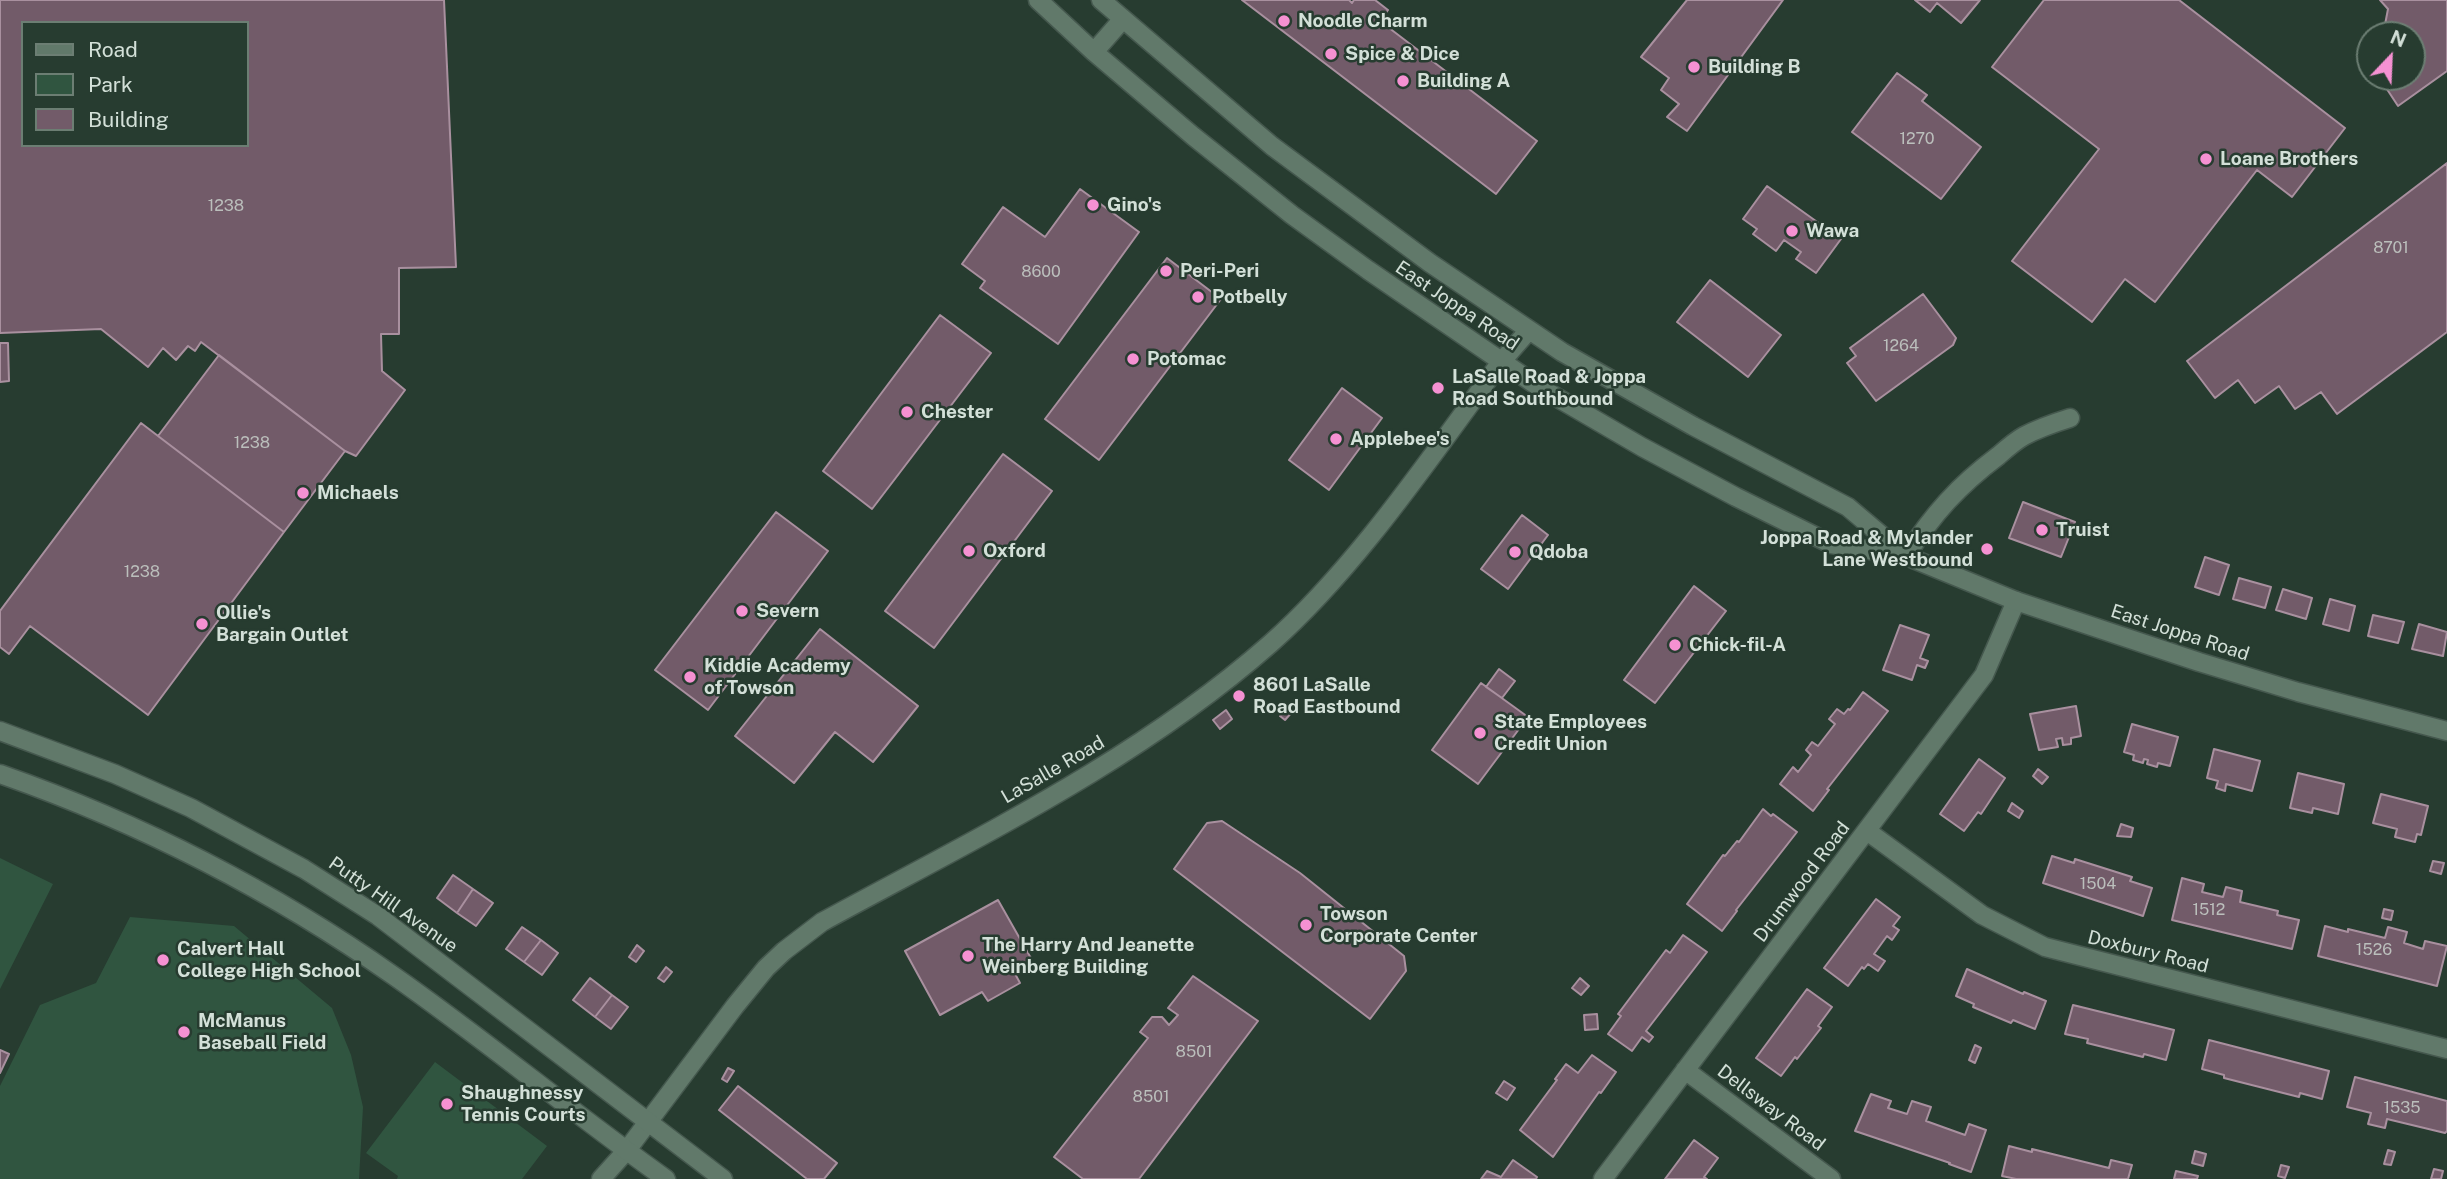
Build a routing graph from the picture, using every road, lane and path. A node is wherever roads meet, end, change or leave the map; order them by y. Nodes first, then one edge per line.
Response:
1 (1038, 0) edge
2 (1101, 0) edge
3 (1122, 20) junction
4 (1094, 52) junction
5 (1529, 330) junction
6 (1501, 362) junction
7 (2070, 418) dead end
8 (1906, 556) junction
9 (2016, 601) junction
10 (0, 731) edge
11 (2447, 731) edge
12 (0, 774) edge
13 (1867, 831) junction
14 (2447, 1049) edge
15 (1685, 1070) junction
16 (646, 1122) junction
17 (627, 1150) junction
18 (601, 1179) edge
19 (666, 1179) edge
20 (723, 1179) edge
21 (1603, 1179) edge
22 (1831, 1179) edge

1 - 4 street, East Joppa Road
2 - 3 street, East Joppa Road
3 - 4 street
3 - 5 street, East Joppa Road
4 - 6 street, East Joppa Road
5 - 6 street, LaSalle Road
5 - 8 street, East Joppa Road
6 - 8 street, East Joppa Road
6 - 16 street, LaSalle Road
7 - 8 street
8 - 9 street, East Joppa Road
9 - 11 street, East Joppa Road
9 - 13 street, Drumwood Road
10 - 16 street, Putty Hill Avenue
12 - 17 street
13 - 14 street, Doxbury Road
13 - 15 street, Drumwood Road
15 - 21 street, Drumwood Road
15 - 22 street, Dellsway Road
16 - 17 street, LaSalle Road
16 - 20 street, Putty Hill Avenue
17 - 18 street, LaSalle Road
17 - 19 street

